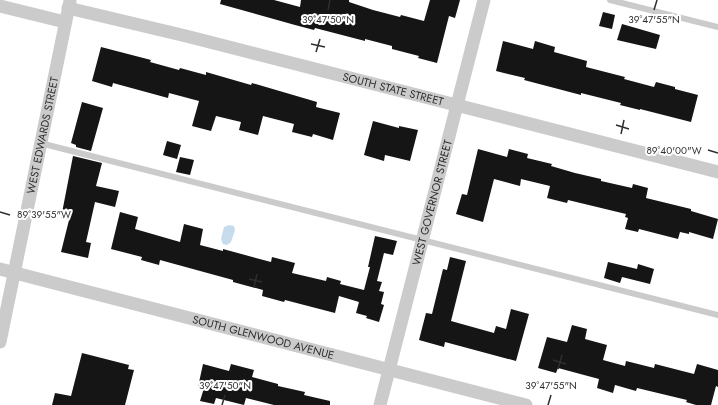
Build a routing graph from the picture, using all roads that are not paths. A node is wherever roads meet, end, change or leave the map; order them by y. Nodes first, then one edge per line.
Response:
1 (484, 0) edge
2 (610, 0) edge
3 (69, 4) edge
4 (0, 6) edge
5 (65, 22) junction
6 (718, 27) edge
7 (457, 105) junction
8 (40, 142) junction
9 (718, 172) edge
10 (422, 239) junction
11 (0, 269) edge
12 (14, 273) junction
13 (718, 315) edge
14 (0, 342) edge
15 (389, 370) junction
16 (380, 405) edge
17 (526, 405) edge

1 - 7 street, WEST GOVERNOR STREET
2 - 6 lane
3 - 5 street, WEST EDWARDS STREET
3 - 7 street, SOUTH STATE STREET
4 - 5 street
5 - 8 street, WEST EDWARDS STREET
7 - 9 street, SOUTH STATE STREET
7 - 10 street, WEST GOVERNOR STREET
8 - 10 lane
8 - 12 street, WEST EDWARDS STREET
10 - 13 lane
10 - 15 street, WEST GOVERNOR STREET
11 - 12 street, SOUTH GLENWOOD AVENUE
12 - 14 street, WEST EDWARDS STREET
12 - 15 street, SOUTH GLENWOOD AVENUE
15 - 16 street, WEST GOVERNOR STREET
15 - 17 street, SOUTH GLENWOOD AVENUE

